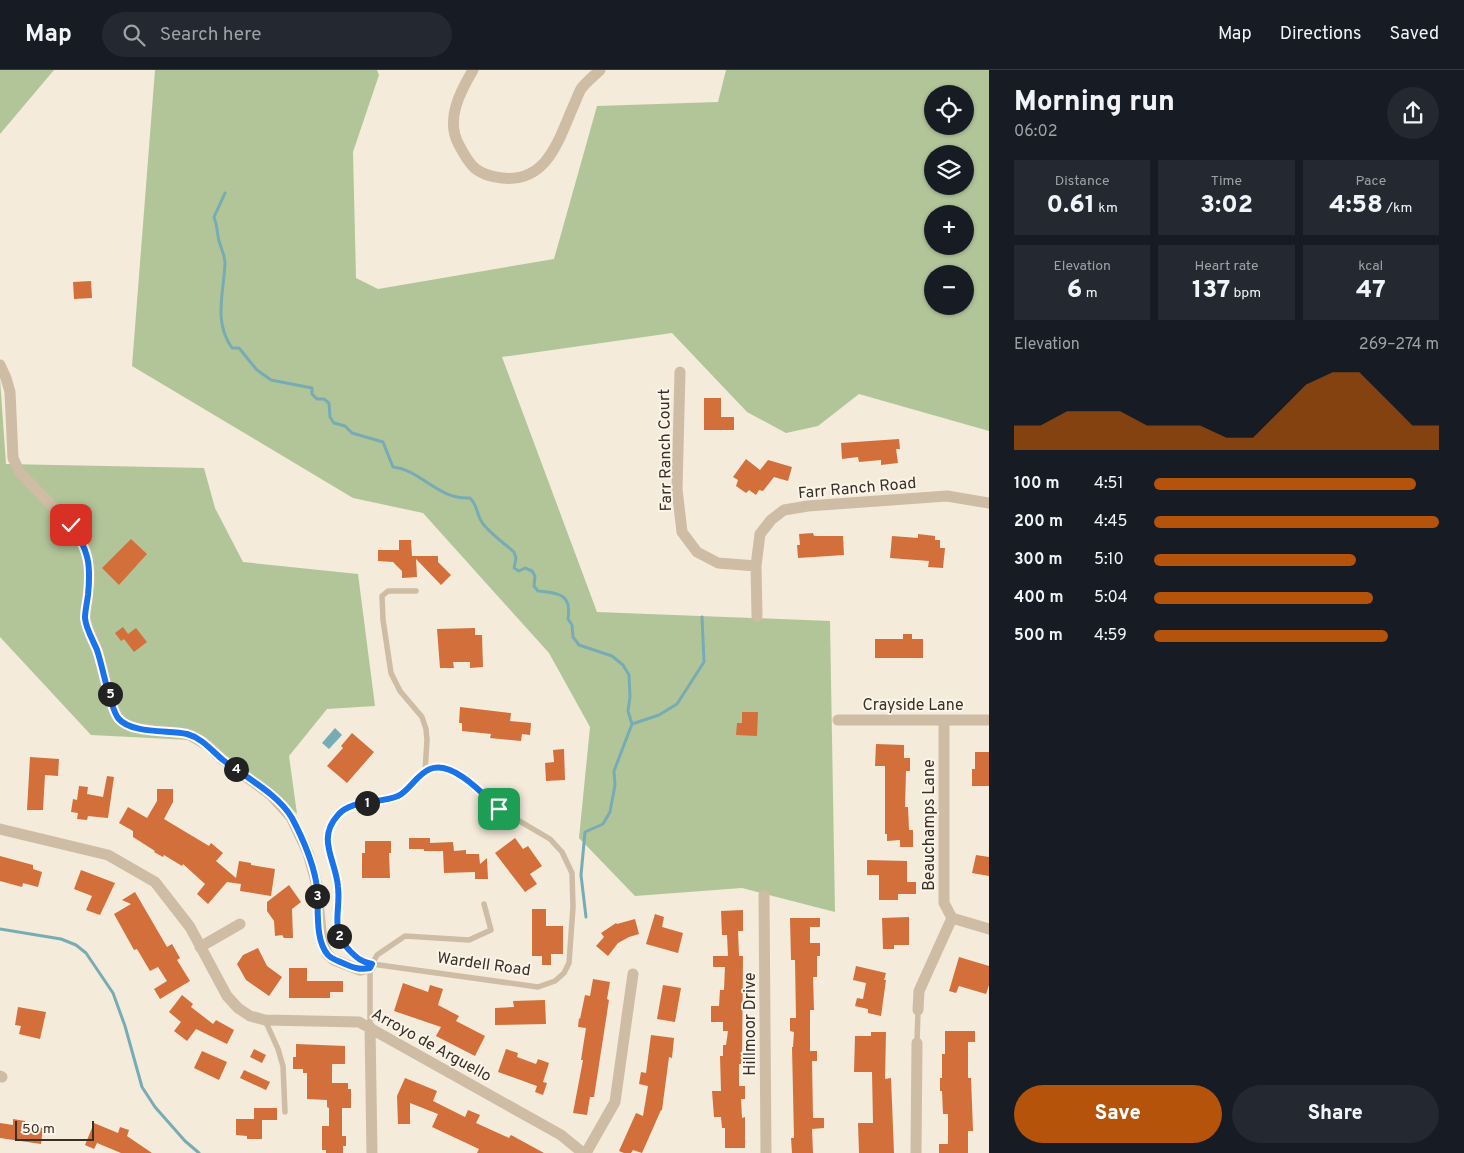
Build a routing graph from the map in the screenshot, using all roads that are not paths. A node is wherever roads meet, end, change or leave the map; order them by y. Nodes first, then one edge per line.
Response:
1 (474, 70) edge
2 (600, 70) edge
3 (0, 365) edge
4 (680, 372) dead end
5 (989, 503) edge
6 (756, 566) junction
7 (416, 591) dead end
8 (757, 616) dead end
9 (838, 720) dead end
10 (944, 720) junction
11 (989, 720) edge
12 (425, 772) junction
13 (0, 829) edge
14 (764, 895) dead end
15 (484, 904) dead end
16 (952, 918) junction
17 (240, 924) dead end
18 (989, 929) edge
19 (200, 947) junction
20 (371, 966) junction
21 (633, 974) dead end
22 (918, 1010) joint
23 (265, 1020) junction
24 (370, 1027) junction
25 (916, 1043) joint
26 (285, 1112) dead end
27 (372, 1153) edge
28 (584, 1153) edge
29 (766, 1153) edge
30 (916, 1153) edge

1 - 2 street
3 - 20 street, Wardell Road
4 - 6 street, Farr Ranch Court
5 - 6 street, Farr Ranch Road
6 - 8 street, Farr Ranch Road
7 - 12 lane
9 - 10 street, Crayside Lane
10 - 11 street, Crayside Lane
10 - 16 street, Beauchamps Lane
12 - 20 lane, Wardell Road
12 - 20 lane, Wardell Road
13 - 19 street, Arroyo de Arguello
14 - 29 street, Hillmoor Drive
15 - 20 lane, Wardell Road
16 - 18 street
16 - 22 street
17 - 19 street
19 - 23 street, Arroyo de Arguello
20 - 24 lane
21 - 28 street
22 - 25 lane
23 - 24 street, Arroyo de Arguello
23 - 26 lane
24 - 27 street
24 - 28 street, Arroyo de Arguello
25 - 30 street

